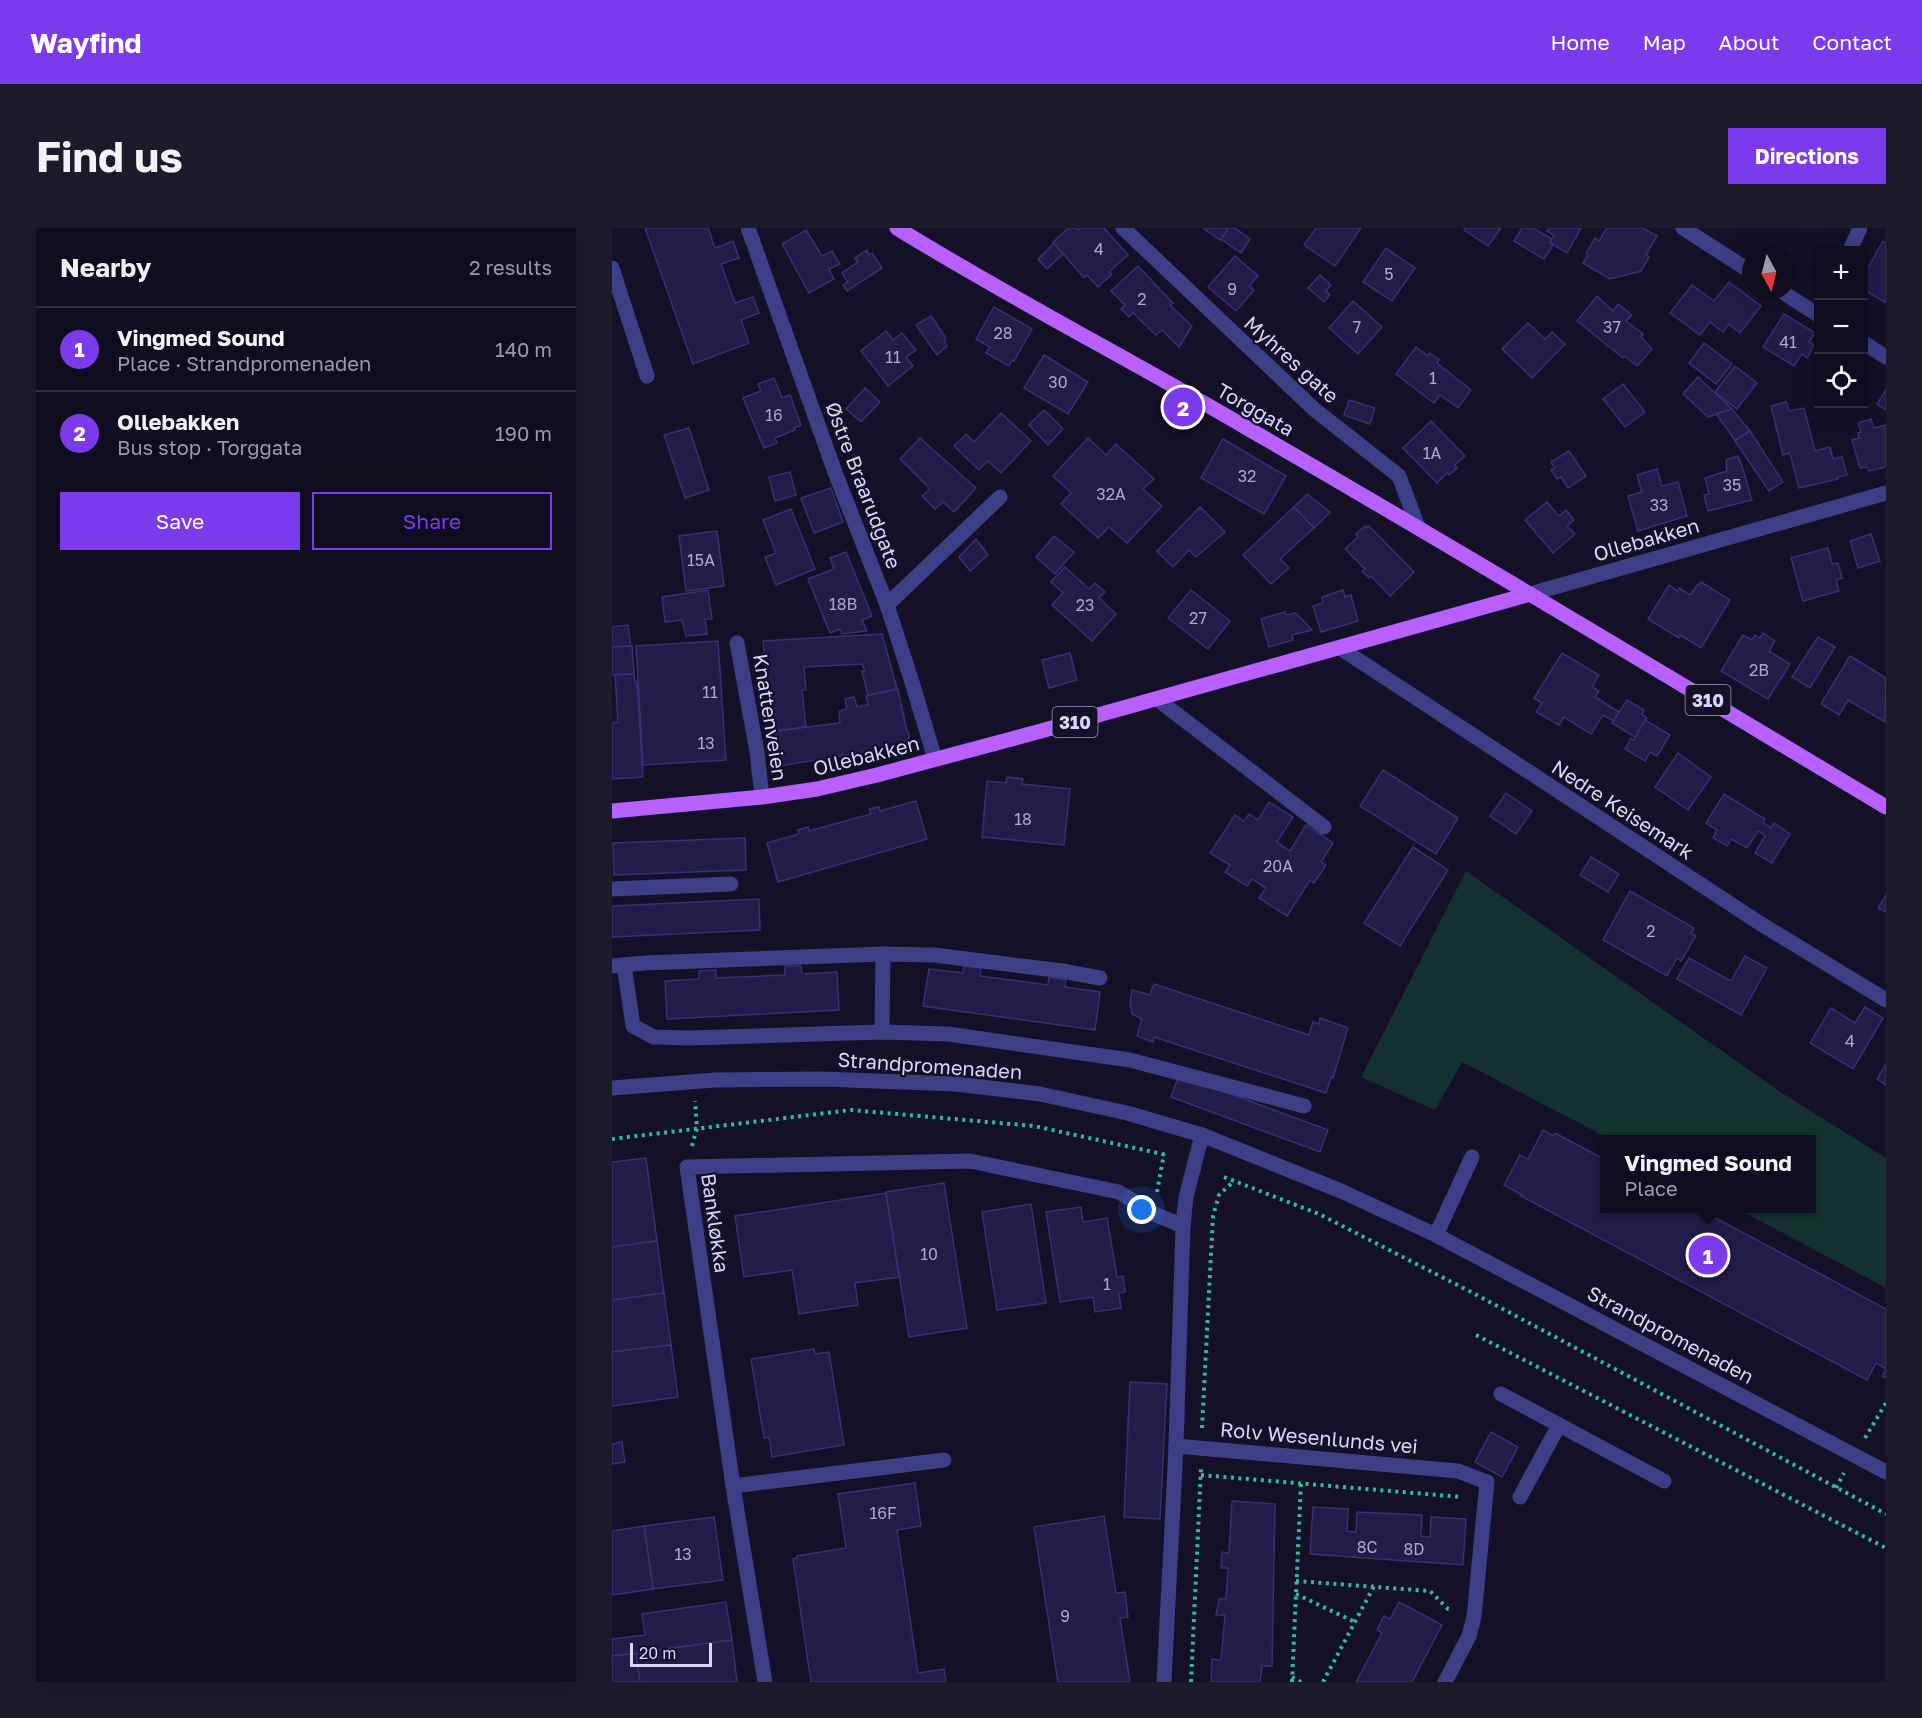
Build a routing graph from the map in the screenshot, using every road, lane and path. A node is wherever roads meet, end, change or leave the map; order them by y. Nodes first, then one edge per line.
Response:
1 (748, 228) edge
2 (897, 228) edge
3 (1123, 228) edge
4 (1683, 228) edge
5 (1860, 228) edge
6 (1852, 246) edge
7 (1742, 266) edge
8 (612, 268) edge
9 (1795, 300) edge
10 (1814, 312) edge
11 (1868, 346) edge
12 (1886, 357) edge
13 (647, 376) dead end
14 (1886, 493) edge
15 (1000, 497) dead end
16 (1418, 527) junction
17 (1530, 594) junction
18 (887, 605) junction
19 (737, 643) dead end
20 (1340, 648) junction
21 (1157, 699) junction
22 (934, 759) junction
23 (762, 797) junction
24 (1886, 807) edge
25 (612, 811) edge
26 (1324, 826) dead end
27 (732, 884) dead end
28 (612, 889) edge
29 (883, 954) junction
30 (618, 966) edge
31 (1100, 978) dead end
32 (1886, 1000) edge
33 (882, 1032) junction
34 (612, 1088) edge
35 (1304, 1106) dead end
36 (1202, 1135) junction
37 (612, 1139) edge
38 (1472, 1157) dead end
39 (1224, 1177) dead end
40 (1154, 1214) junction
41 (1183, 1226) junction
42 (1436, 1235) junction
43 (1476, 1335) dead end
44 (1501, 1394) dead end
45 (1886, 1403) edge
46 (1559, 1425) junction
47 (1863, 1443) dead end
48 (1176, 1446) junction
49 (944, 1461) dead end
50 (1886, 1472) edge
51 (1201, 1474) dead end
52 (1664, 1481) dead end
53 (1301, 1483) junction
54 (733, 1486) junction
55 (1520, 1497) dead end
56 (1485, 1499) junction
57 (1886, 1514) edge
58 (1886, 1548) edge
59 (1296, 1581) junction
60 (1374, 1586) junction
61 (1296, 1594) junction
62 (1474, 1617) junction
63 (1355, 1622) junction
64 (1292, 1679) edge
65 (765, 1682) edge
66 (1164, 1682) edge
67 (1301, 1682) edge
68 (1323, 1682) edge
69 (1445, 1682) edge

1 - 18 street, Østre Braarudgate
2 - 16 main road, Torggata / 310
3 - 16 street, Myhres gate
4 - 7 street
5 - 6 street
8 - 13 street
9 - 10 street
11 - 12 street
14 - 17 street, Ollebakken
15 - 18 street
16 - 17 main road, Torggata / 310
17 - 20 main road, Ollebakken / 310
17 - 24 main road, 310
18 - 22 street, Østre Braarudgate
19 - 23 street, Knattenveien
20 - 21 main road, Ollebakken / 310
20 - 32 street, Nedre Keisemark
21 - 22 main road, Ollebakken / 310
21 - 26 street
22 - 23 main road, Ollebakken / 310
23 - 25 main road, Ollebakken / 310
27 - 28 street
29 - 30 street
29 - 31 street
29 - 33 street
30 - 33 street
33 - 35 street
34 - 36 street, Strandpromenaden
36 - 41 street
36 - 42 street, Strandpromenaden
37 - 40 path
38 - 42 street
39 - 57 path
40 - 41 street, Bankløkka
40 - 54 street, Bankløkka
41 - 48 street
42 - 50 street, Strandpromenaden
43 - 58 path
44 - 46 street
45 - 47 path
46 - 52 street
46 - 55 street
48 - 56 street, Rolv Wesenlunds vei
48 - 66 street
49 - 54 street
51 - 53 path
53 - 56 path
53 - 59 path
54 - 65 street, Bankløkka
56 - 62 street
59 - 60 path
59 - 61 path
60 - 62 path
60 - 63 path
61 - 63 path
61 - 64 path
62 - 69 street
63 - 68 path
64 - 67 path

